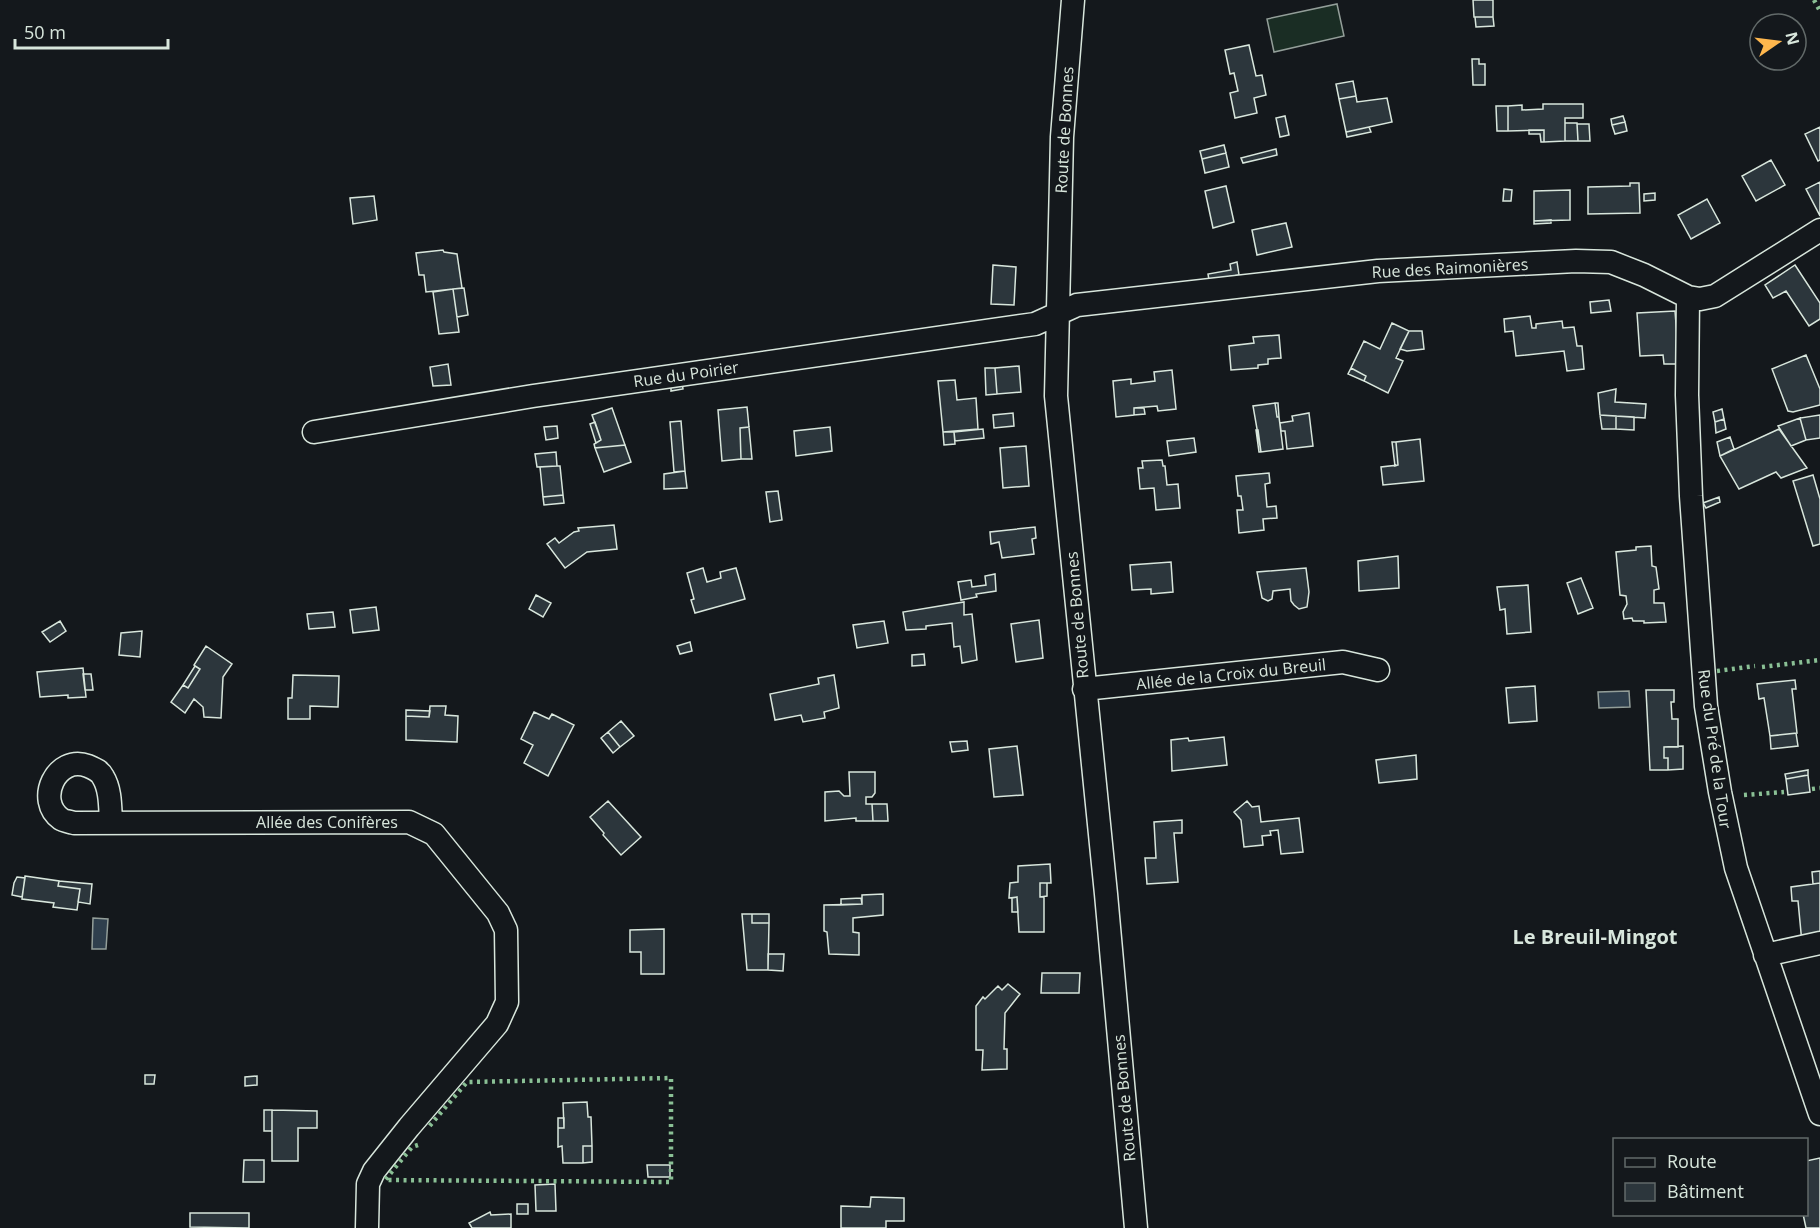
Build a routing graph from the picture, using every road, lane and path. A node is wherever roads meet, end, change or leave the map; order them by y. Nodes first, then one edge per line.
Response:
1 (1072, 0) edge
2 (1820, 230) edge
3 (1688, 297) junction
4 (1056, 315) junction
5 (314, 432) dead end
6 (1378, 670) dead end
7 (1084, 689) junction
8 (111, 822) dead end
9 (1820, 943) edge
10 (1765, 955) junction
11 (1820, 1114) edge
12 (367, 1228) edge
13 (1136, 1228) edge

1 - 4 street, Route de Bonnes
2 - 3 street
3 - 4 street, Rue des Raimonières
3 - 10 street, Rue du Pré de la Tour
4 - 5 street, Rue du Poirier
4 - 7 street, Route de Bonnes
6 - 7 street, Allée de la Croix du Breuil
7 - 13 street, Route de Bonnes
8 - 12 street, Allée des Conifères
9 - 10 street
10 - 11 street, Rue du Pré de la Tour

